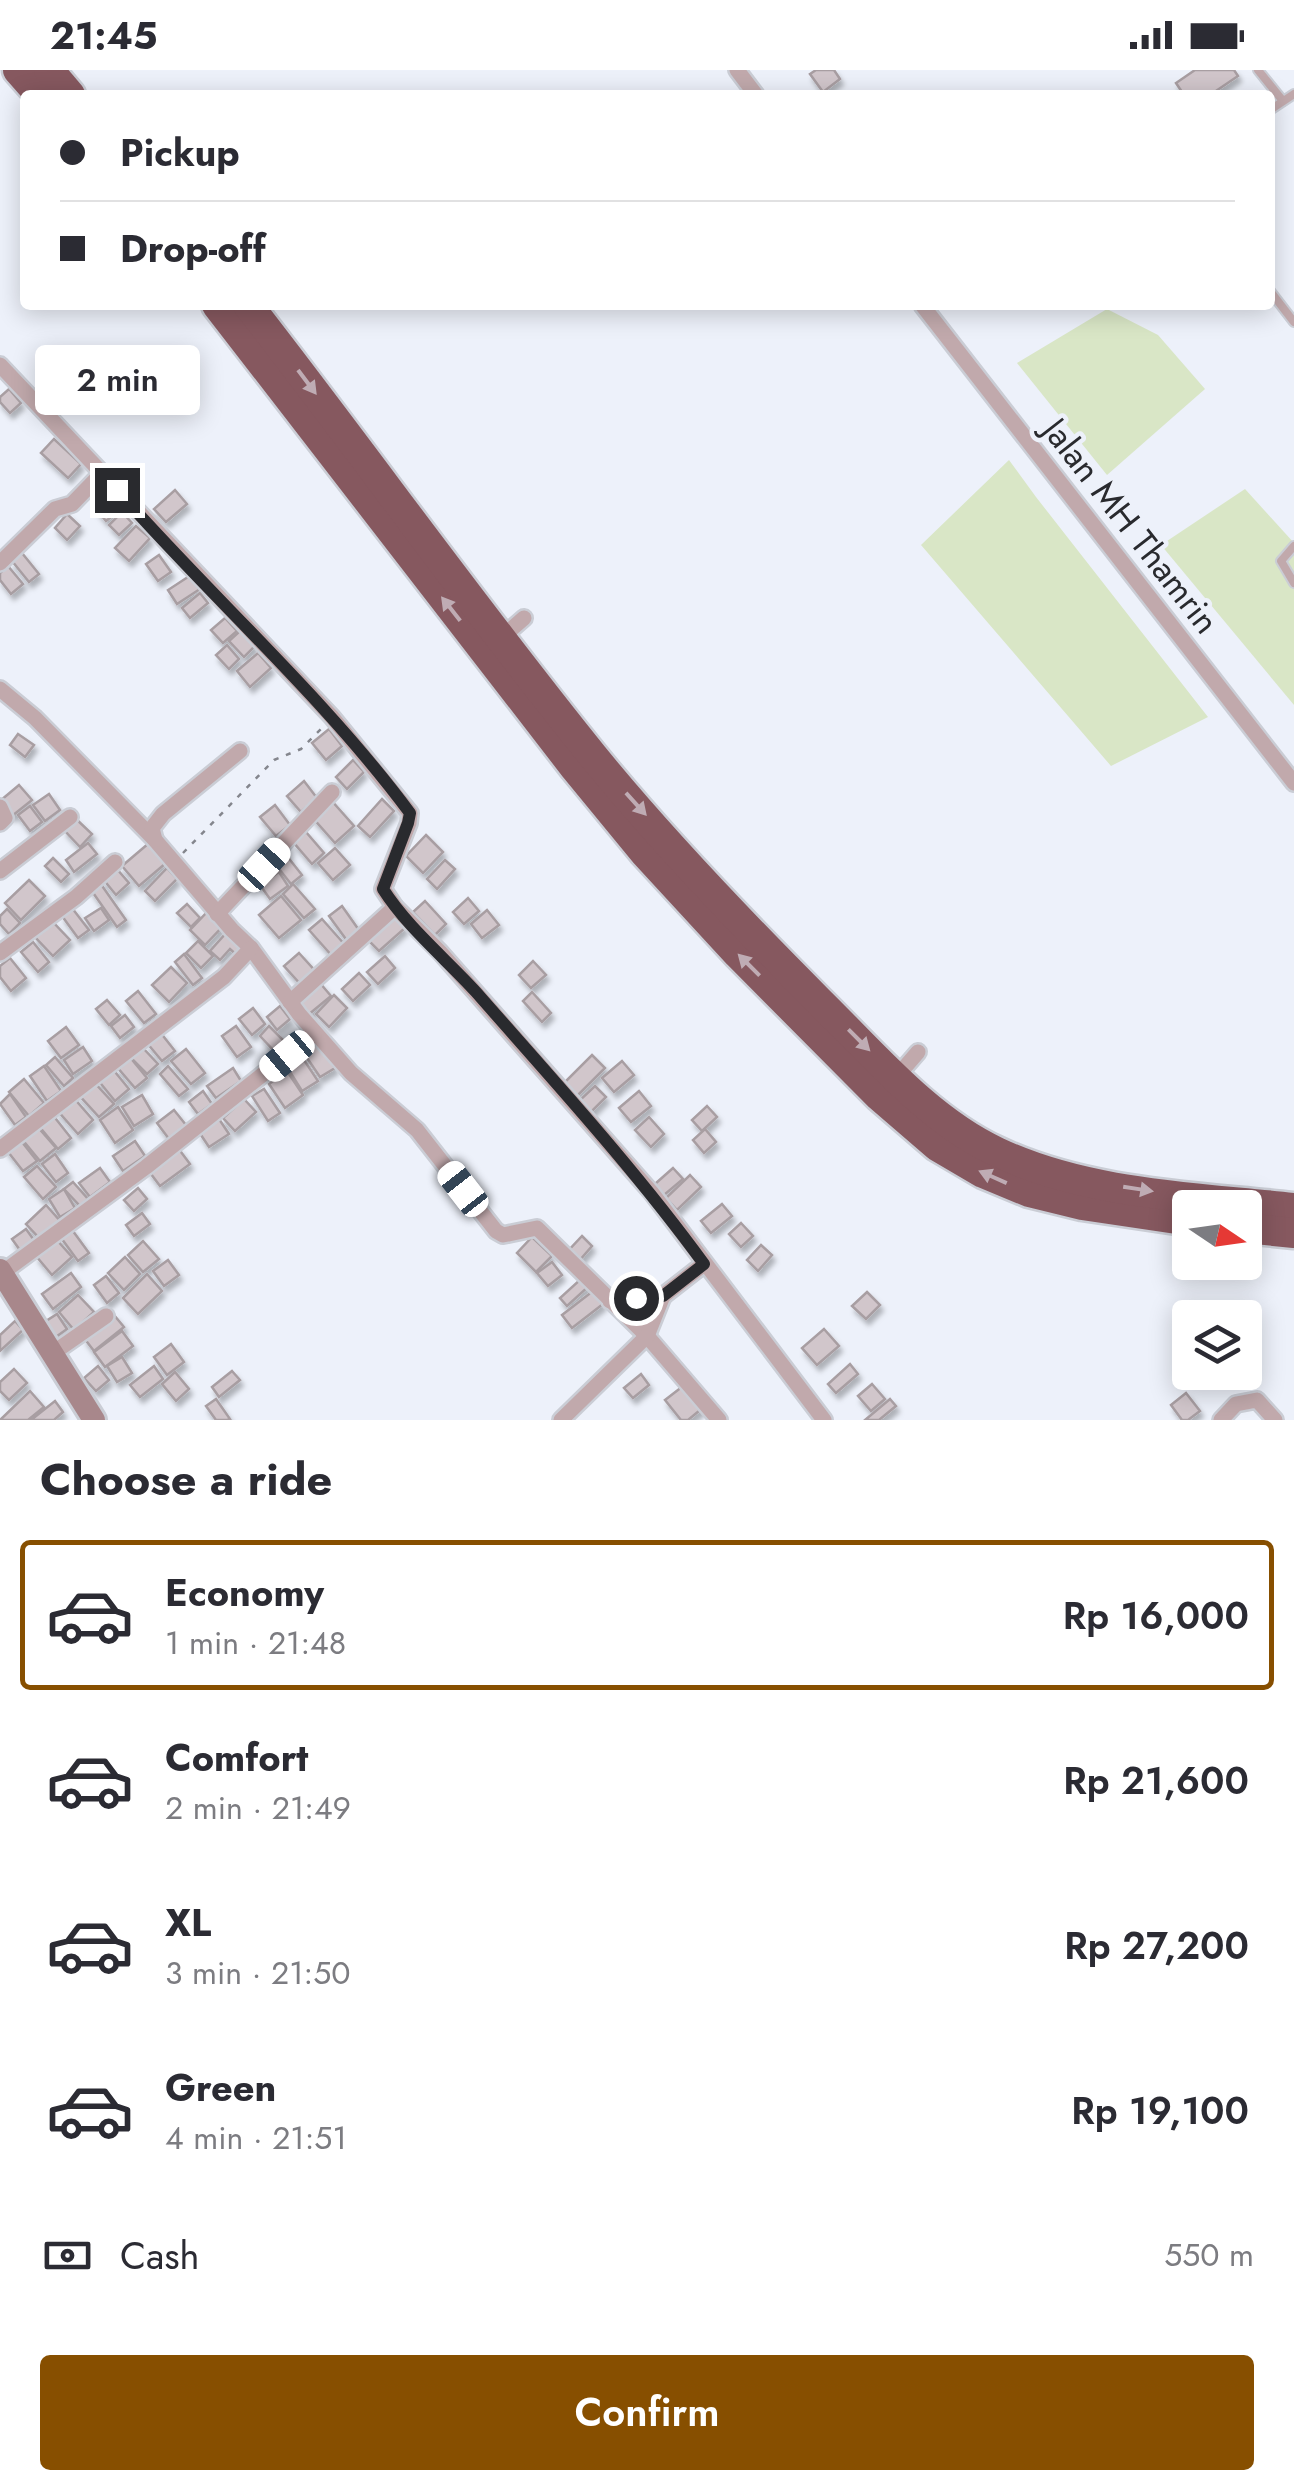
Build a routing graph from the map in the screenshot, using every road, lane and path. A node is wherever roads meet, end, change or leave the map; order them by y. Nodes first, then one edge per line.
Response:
1 (737, 70) edge
2 (1258, 70) edge
3 (30, 76) edge
4 (59, 90) edge
5 (752, 90) edge
6 (1274, 90) edge
7 (1275, 91) edge
8 (1294, 94) edge
9 (1283, 101) junction
10 (1275, 107) edge
11 (1275, 297) edge
12 (222, 310) edge
13 (252, 310) edge
14 (926, 310) edge
15 (1294, 322) edge
16 (0, 364) edge
17 (102, 473) junction
18 (1294, 546) edge
19 (0, 563) edge
20 (1294, 583) edge
21 (504, 636) junction
22 (0, 689) edge
23 (332, 717) junction
24 (240, 752) dead end
25 (1294, 783) edge
26 (332, 792) dead end
27 (0, 807) edge
28 (70, 816) dead end
29 (0, 823) edge
30 (155, 840) junction
31 (115, 862) dead end
32 (174, 863) junction
33 (0, 870) edge
34 (394, 907) junction
35 (218, 914) junction
36 (251, 948) junction
37 (0, 952) edge
38 (290, 1002) junction
39 (315, 1033) junction
40 (918, 1052) dead end
41 (888, 1087) junction
42 (0, 1148) edge
43 (1294, 1208) edge
44 (1172, 1218) edge
45 (1262, 1230) edge
46 (1294, 1233) edge
47 (704, 1264) junction
48 (1, 1271) edge
49 (663, 1296) junction
50 (610, 1301) junction
51 (106, 1316) dead end
52 (647, 1336) junction
53 (53, 1353) junction
54 (94, 1420) edge
55 (561, 1420) edge
56 (719, 1420) edge
57 (824, 1420) edge
58 (1221, 1420) edge
59 (1274, 1420) edge

1 - 5 street
2 - 6 lane
3 - 4 highway
7 - 9 lane
8 - 9 lane
9 - 10 lane
11 - 15 lane
21 -> 12 highway
13 -> 21 highway
14 - 25 street, Jalan MH Thamrin
16 - 17 street
17 - 19 street
17 - 23 street
18 - 20 lane
21 - 41 highway
22 - 30 street
23 - 32 path
23 - 34 street
24 - 30 street
26 - 35 street
27 - 29 street
28 - 33 street
30 - 32 street
31 - 37 street
32 - 35 street
34 - 38 street
34 - 47 street
35 - 36 street
36 - 38 street
36 - 42 street
38 - 39 street
39 - 48 street
39 - 50 street
40 - 41 street
41 -> 43 highway
44 -> 41 highway
45 - 46 highway
47 - 49 street
47 - 57 street
48 - 53 street
49 - 50 street
49 - 52 street
50 - 52 street
51 - 53 street
52 - 55 street
52 - 56 street
53 - 54 street
58 - 59 street

